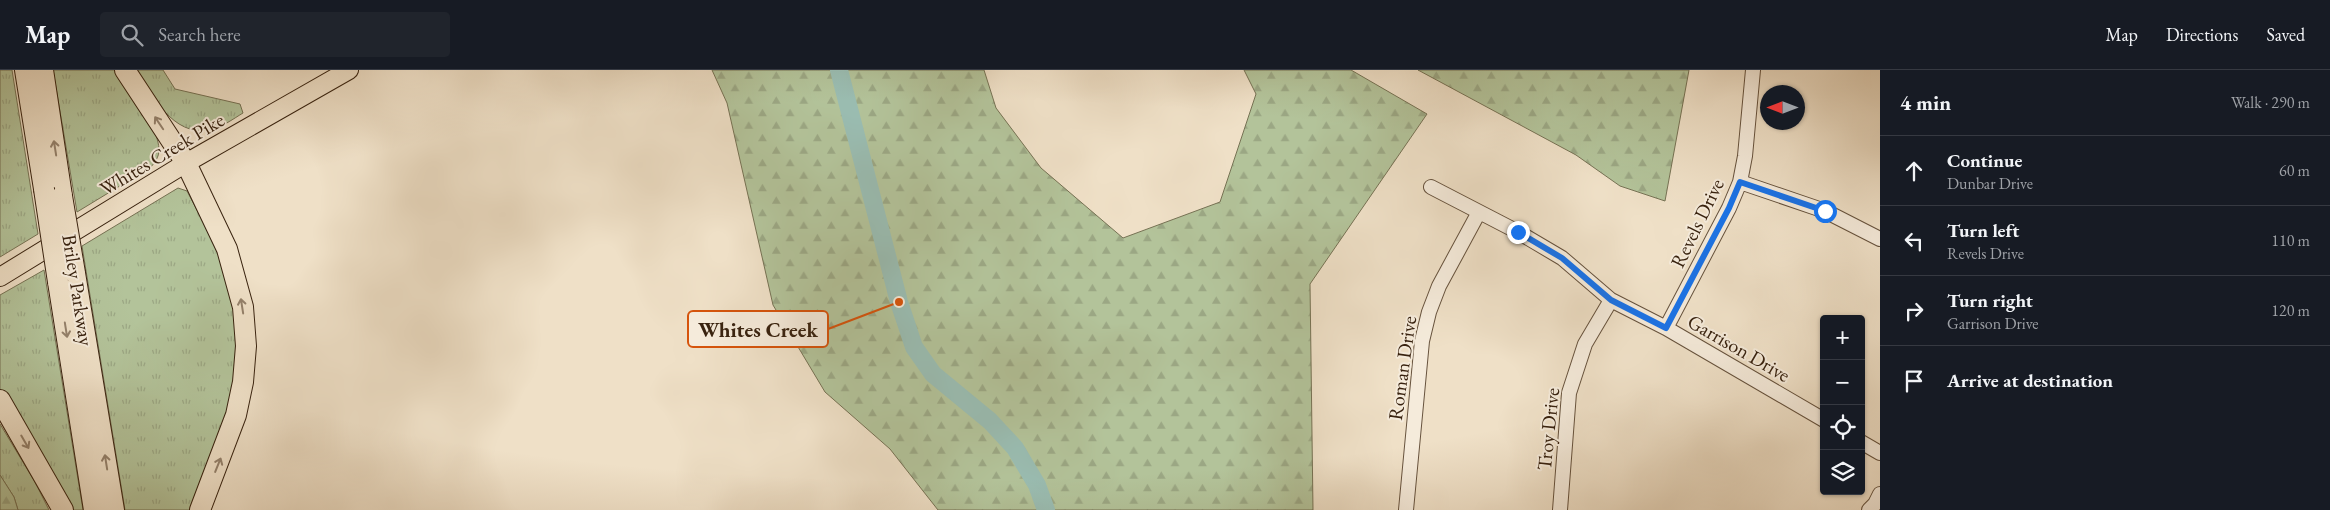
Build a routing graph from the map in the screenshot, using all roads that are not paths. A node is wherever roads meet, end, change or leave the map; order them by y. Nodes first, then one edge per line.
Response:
1 (25, 70) edge
2 (42, 70) edge
3 (125, 70) edge
4 (349, 70) edge
5 (1753, 70) edge
6 (186, 163) junction
7 (1740, 182) junction
8 (1431, 187) dead end
9 (53, 193) junction
10 (1479, 212) junction
11 (1880, 239) edge
12 (0, 277) edge
13 (66, 277) junction
14 (1611, 300) junction
15 (1666, 328) junction
16 (0, 400) edge
17 (1820, 418) edge
18 (1865, 444) edge
19 (1880, 453) edge
20 (1880, 494) edge
21 (63, 510) edge
22 (94, 510) edge
23 (114, 510) edge
24 (200, 510) edge
25 (1406, 510) edge
26 (1560, 510) edge
27 (1869, 510) edge

1 - 9 highway, Briley Parkway
9 -> 2 highway, Briley Parkway
6 -> 3 highway
4 - 6 main road, Whites Creek Pike
5 - 7 street, Revels Drive
6 - 12 main road, Whites Creek Pike
24 -> 6 highway
7 - 11 street
7 - 15 street, Revels Drive
8 - 10 street, Garrison Drive
9 - 13 highway, Briley Parkway, bridge
10 - 14 street, Garrison Drive
10 - 25 street, Roman Drive
13 -> 22 highway, Briley Parkway
23 -> 13 highway, Briley Parkway
14 - 15 street, Garrison Drive
14 - 26 street, Troy Drive
15 - 17 street, Garrison Drive
16 -> 21 highway
18 - 19 street
20 - 27 street

